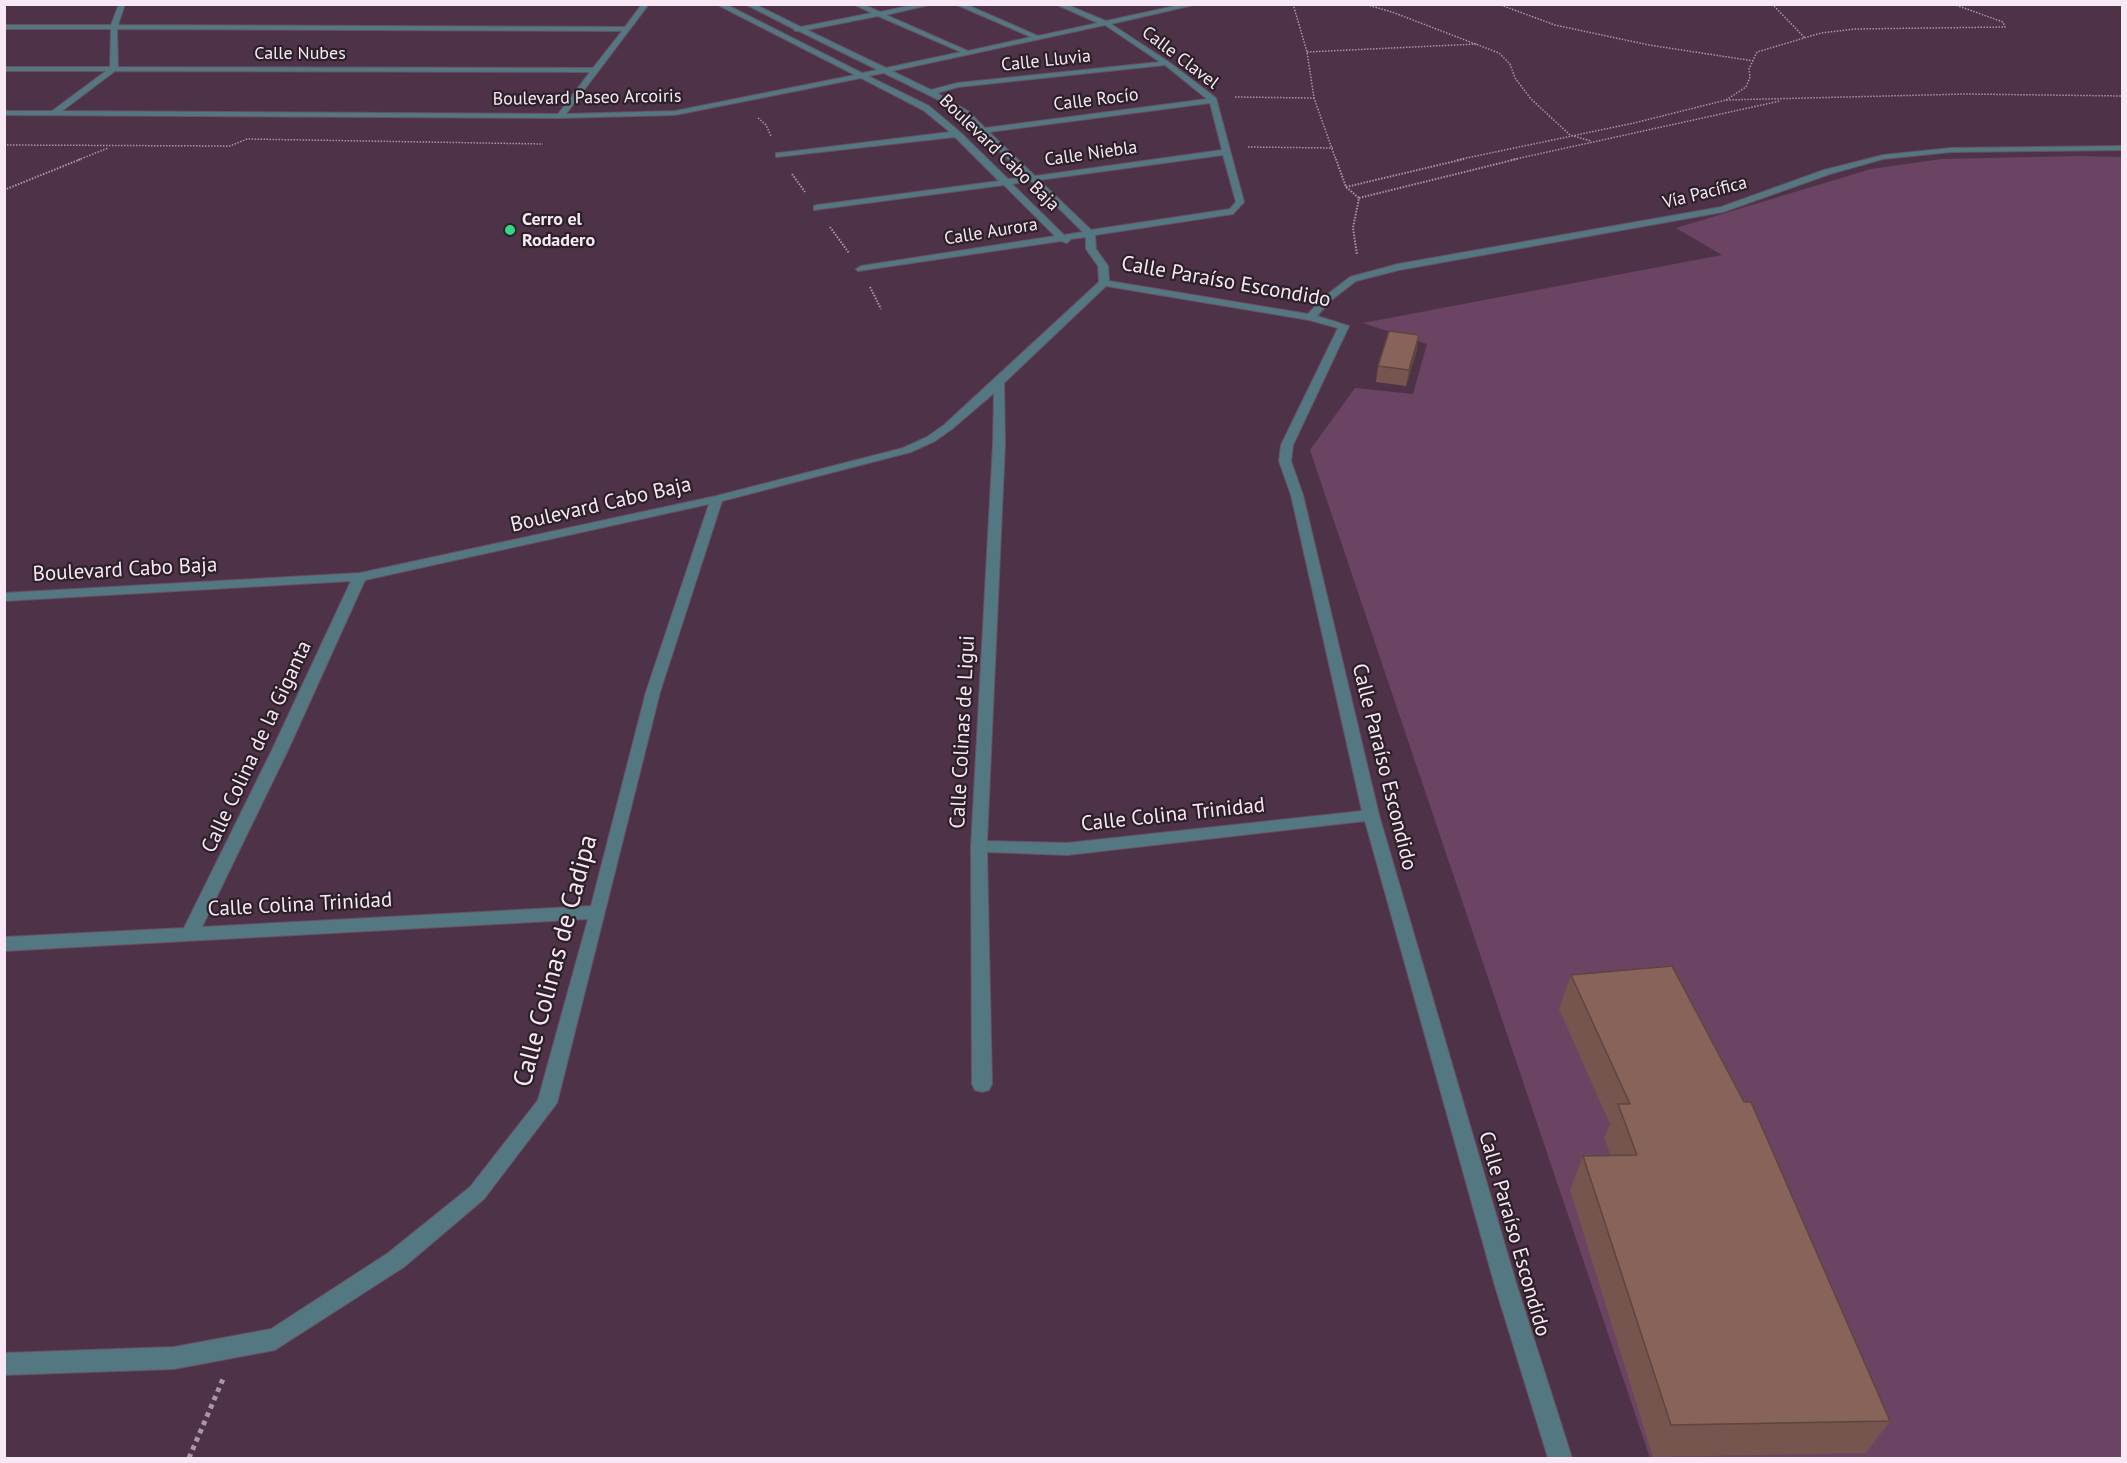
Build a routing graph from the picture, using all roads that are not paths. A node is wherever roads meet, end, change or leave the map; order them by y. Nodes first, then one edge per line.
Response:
1 (122, 4) edge
2 (646, 4) edge
3 (719, 4) edge
4 (748, 4) edge
5 (856, 4) edge
6 (930, 4) edge
7 (958, 4) edge
8 (1058, 4) edge
9 (1172, 4) edge
10 (1195, 4) edge
11 (1181, 8) junction
12 (878, 15) junction
13 (1107, 24) junction
14 (787, 25) junction
15 (4, 27) edge
16 (114, 27) junction
17 (766, 28) junction
18 (627, 29) junction
19 (798, 30) junction
20 (1038, 38) junction
21 (968, 53) junction
22 (1167, 63) junction
23 (4, 69) edge
24 (114, 69) junction
25 (596, 70) junction
26 (884, 72) junction
27 (864, 75) junction
28 (929, 93) junction
29 (1213, 100) junction
30 (4, 113) edge
31 (54, 114) junction
32 (560, 116) junction
33 (984, 130) junction
34 (957, 134) junction
35 (2122, 148) edge
36 (1227, 152) junction
37 (779, 155) dead end
38 (1034, 179) junction
39 (1005, 182) junction
40 (817, 208) dead end
41 (1233, 211) joint
42 (1090, 234) junction
43 (1062, 238) junction
44 (1091, 249) junction
45 (861, 269) dead end
46 (1104, 283) junction
47 (1310, 317) junction
48 (999, 382) junction
49 (717, 499) junction
50 (360, 577) junction
51 (4, 597) edge
52 (1371, 815) junction
53 (979, 846) junction
54 (598, 912) junction
55 (190, 934) junction
56 (4, 944) edge
57 (982, 1084) dead end
58 (4, 1364) edge
59 (1560, 1458) edge

1 - 16 street
2 - 18 street
3 - 17 street, Boulevard Cabo Baja
4 - 14 street, Boulevard Cabo Baja
5 - 12 street
6 - 12 street
7 - 20 street
8 - 13 street, Calle Clavel
9 - 11 street
10 - 11 street, Boulevard Paseo Arcoiris
11 - 13 street, Boulevard Paseo Arcoiris
12 - 19 street
12 - 21 street
13 - 20 street, Boulevard Paseo Arcoiris
13 - 22 street, Calle Clavel
14 - 17 street
14 - 19 street, Boulevard Cabo Baja
15 - 16 street
16 - 18 street
16 - 24 street
17 - 27 street, Boulevard Cabo Baja
18 - 25 street
19 - 26 street, Boulevard Cabo Baja
20 - 21 street, Boulevard Paseo Arcoiris
21 - 26 street, Boulevard Paseo Arcoiris
22 - 28 street, Calle Lluvia
22 - 29 street, Calle Clavel
23 - 24 street, Calle Nubes
24 - 25 street, Calle Nubes
24 - 31 street
25 - 32 street
26 - 27 street, Boulevard Paseo Arcoiris
26 - 28 street, Boulevard Cabo Baja
27 - 32 street, Boulevard Paseo Arcoiris
27 - 34 street, Boulevard Cabo Baja
28 - 33 street, Boulevard Cabo Baja
29 - 33 street, Calle Rocío
29 - 36 street, Calle Clavel
30 - 31 street, Boulevard Paseo Arcoiris
31 - 32 street, Boulevard Paseo Arcoiris
33 - 38 street, Boulevard Cabo Baja
34 - 37 street
34 - 39 street, Boulevard Cabo Baja
35 - 47 street, Vía Pacífica
36 - 38 street, Calle Niebla
36 - 41 street, Calle Clavel
38 - 39 street, Calle Niebla
38 - 42 street, Boulevard Cabo Baja
39 - 40 street, Calle Niebla
39 - 43 street, Boulevard Cabo Baja
41 - 42 street, Calle Aurora
42 - 43 street, Calle Aurora
42 - 44 street
43 - 44 street, Boulevard Cabo Baja
43 - 45 street, Calle Aurora
44 - 46 street
46 - 47 street, Calle Paraíso Escondido
46 - 48 street, Boulevard Cabo Baja
47 - 52 street, Calle Paraíso Escondido
48 - 49 street, Boulevard Cabo Baja
48 - 53 street, Calle Colinas de Ligui
49 - 50 street, Boulevard Cabo Baja
49 - 54 street, Calle Colinas de Cadipa
50 - 51 street, Boulevard Cabo Baja
50 - 55 street, Calle Colina de la Giganta
52 - 53 street, Calle Colina Trinidad
52 - 59 street, Calle Paraíso Escondido
53 - 57 street, Calle Colinas de Ligui
54 - 55 street, Calle Colina Trinidad
54 - 58 street, Calle Colinas de Cadipa
55 - 56 street, Calle Colina Trinidad

